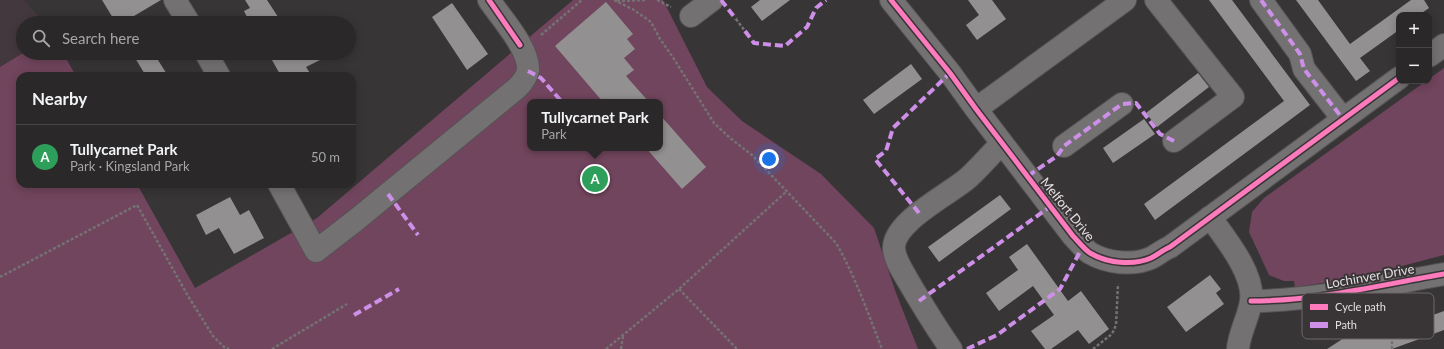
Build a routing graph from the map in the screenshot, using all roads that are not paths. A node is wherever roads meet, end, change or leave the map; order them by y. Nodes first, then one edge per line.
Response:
1 (175, 0) edge
2 (489, 0) edge
3 (712, 0) edge
4 (891, 0) edge
5 (1125, 0) edge
6 (1156, 0) edge
7 (1261, 0) edge
8 (185, 16) edge
9 (691, 16) dead end
10 (1444, 45) edge
11 (1432, 54) edge
12 (210, 60) edge
13 (217, 72) edge
14 (1396, 80) edge
15 (1122, 104) dead end
16 (976, 109) junction
17 (1343, 119) junction
18 (1174, 141) dead end
19 (1002, 142) junction
20 (1064, 146) dead end
21 (281, 188) edge
22 (1210, 217) junction
23 (1444, 274) edge
24 (1336, 293) edge
25 (1302, 297) edge
26 (1251, 301) junction
27 (950, 349) edge
28 (1238, 349) edge

1 - 8 street
2 - 21 street
3 - 9 street
4 - 16 street, Melfort Drive
5 - 16 street
6 - 18 street
7 - 17 street
10 - 11 street
12 - 13 street
14 - 17 street, Melfort Drive
15 - 20 street
16 - 19 street, Melfort Drive
17 - 22 street, Melfort Drive
19 - 22 street, Melfort Drive
19 - 27 street
22 - 26 street
23 - 24 street, Lochinver Drive
25 - 26 street, Lochinver Drive
26 - 28 street

